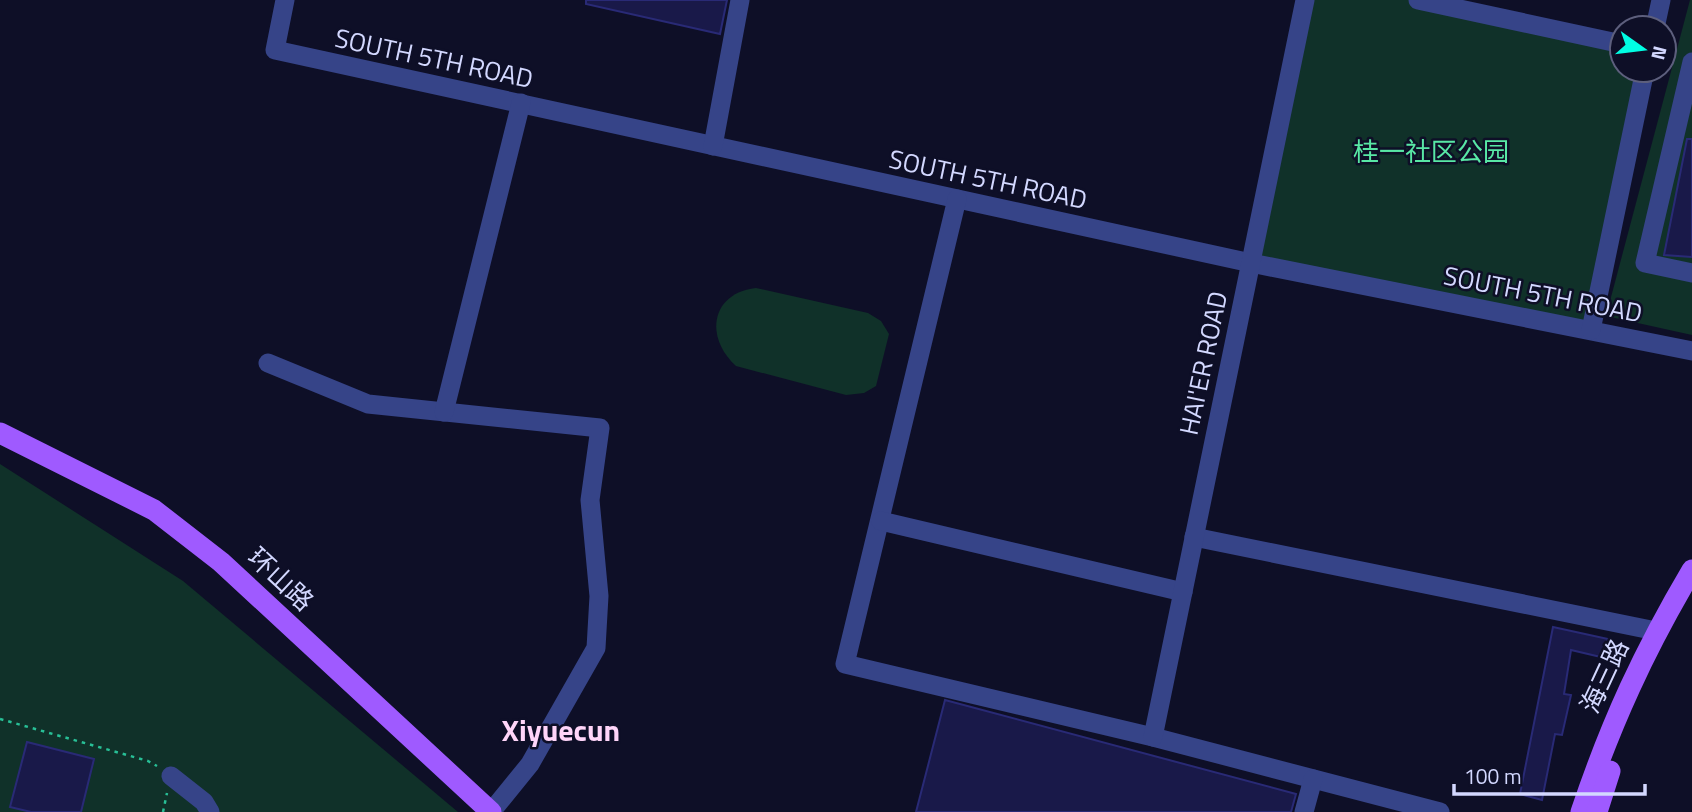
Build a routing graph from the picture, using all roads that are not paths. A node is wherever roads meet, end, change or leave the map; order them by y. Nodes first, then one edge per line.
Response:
1 (285, 0) edge
2 (740, 0) edge
3 (1305, 0) edge
4 (1418, 0) edge
5 (1608, 41) edge
6 (1692, 62) edge
7 (1643, 84) edge
8 (521, 103) junction
9 (713, 146) junction
10 (957, 199) junction
11 (1251, 264) junction
12 (1692, 272) edge
13 (1591, 330) junction
14 (1692, 351) edge
15 (268, 363) dead end
16 (444, 412) junction
17 (0, 433) edge
18 (881, 521) junction
19 (1194, 537) junction
20 (1692, 570) edge
21 (1183, 593) junction
22 (1692, 594) edge
23 (1656, 631) junction
24 (1153, 737) junction
25 (171, 776) road end
26 (1313, 779) junction
27 (210, 812) edge
28 (491, 812) edge
29 (1304, 812) edge
30 (1440, 812) edge
31 (1581, 812) edge
32 (1597, 812) edge

1 - 8 street, SOUTH 5TH ROAD
2 - 9 street
3 - 11 street, HAI'ER ROAD
4 - 5 street
6 - 12 street
7 - 13 street
8 - 9 street, SOUTH 5TH ROAD
8 - 16 street
9 - 10 street, SOUTH 5TH ROAD
10 - 11 street, SOUTH 5TH ROAD
10 - 18 street
11 - 13 street, SOUTH 5TH ROAD
11 - 19 street, HAI'ER ROAD
13 - 14 street, SOUTH 5TH ROAD
15 - 16 street
16 - 28 street
17 - 28 main road, 环山路
18 - 21 street
18 - 24 street
19 - 21 street, HAI'ER ROAD
19 - 23 street
20 - 23 main road, 海三路
21 - 24 street, HAI'ER ROAD
22 - 32 main road, 海三路
23 - 31 main road, 海三路
24 - 26 street
25 - 27 street
26 - 29 street
26 - 30 street

